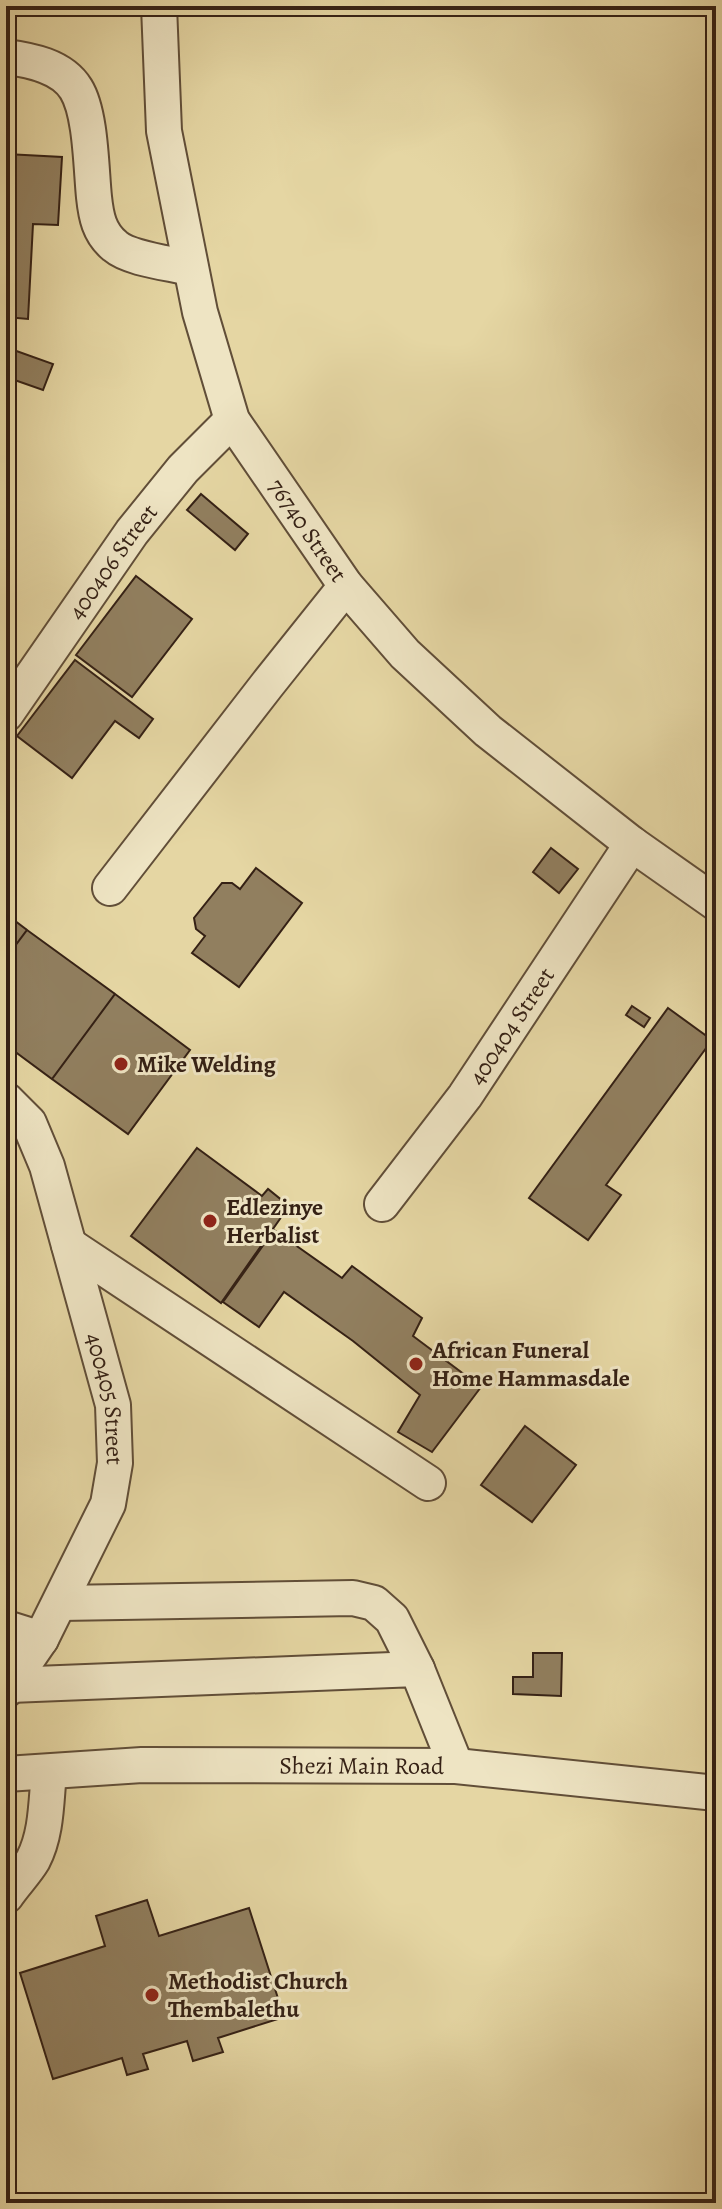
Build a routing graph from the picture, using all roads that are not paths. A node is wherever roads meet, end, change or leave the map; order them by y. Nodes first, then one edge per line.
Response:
1 (159, 6) edge
2 (6, 57) edge
3 (190, 268) junction
4 (232, 420) junction
5 (346, 586) junction
6 (6, 714) edge
7 (632, 844) junction
8 (110, 888) dead end
9 (716, 903) edge
10 (6, 1100) edge
11 (382, 1204) dead end
12 (69, 1245) junction
13 (428, 1483) dead end
14 (61, 1603) junction
15 (6, 1628) edge
16 (41, 1639) junction
17 (417, 1669) junction
18 (8, 1688) edge
19 (456, 1766) junction
20 (49, 1772) junction
21 (6, 1774) edge
22 (716, 1793) edge
23 (6, 1896) edge

1 - 3 street, 76740 Street
2 - 3 street
3 - 4 street, 76740 Street
4 - 5 street, 76740 Street
4 - 6 street, 400406 Street
5 - 7 street, 76740 Street
5 - 8 street
7 - 9 street, 76740 Street
7 - 11 street, 400404 Street
10 - 12 street, 400405 Street
12 - 13 street
12 - 14 street, 400405 Street
14 - 16 street, 400405 Street
14 - 17 street
15 - 16 street
16 - 18 street, 400405 Street
17 - 18 street
17 - 19 street
19 - 20 street, Shezi Main Road
19 - 22 street, Shezi Main Road
20 - 21 street, Shezi Main Road
20 - 23 street

